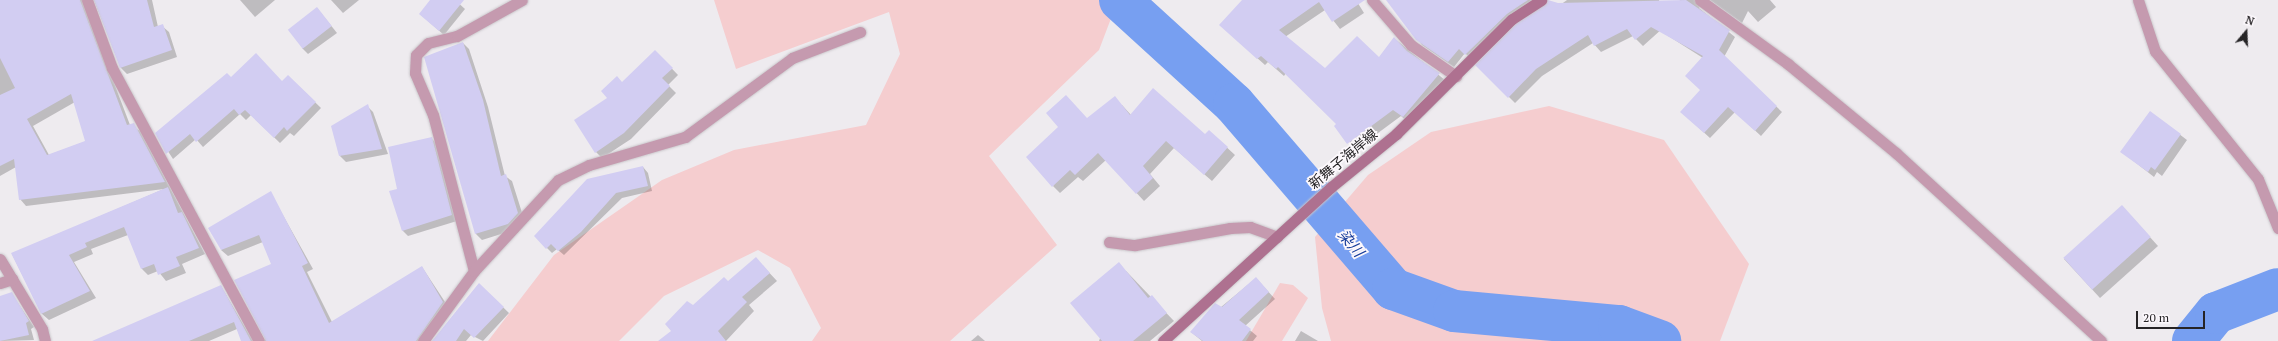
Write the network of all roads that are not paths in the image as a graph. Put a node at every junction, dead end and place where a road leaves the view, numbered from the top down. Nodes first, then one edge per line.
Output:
1 (87, 0) edge
2 (522, 0) edge
3 (1372, 0) edge
4 (1542, 0) edge
5 (1700, 0) edge
6 (2138, 0) edge
7 (860, 32) dead end
8 (1456, 76) junction
9 (2277, 224) edge
10 (1277, 237) junction
11 (1109, 242) dead end
12 (0, 260) edge
13 (474, 271) junction
14 (12, 279) junction
15 (0, 283) edge
16 (45, 341) edge
17 (259, 341) edge
18 (423, 341) edge
19 (1163, 341) edge
20 (2101, 341) edge

1 - 17 street
2 - 13 street
3 - 8 street
4 - 8 main road, 新舞子海岸線
5 - 20 street
6 - 9 street
7 - 13 street
8 - 10 main road, 新舞子海岸線
10 - 11 street
10 - 19 main road, 新舞子海岸線
12 - 14 street
13 - 18 street
14 - 15 street
14 - 16 street

